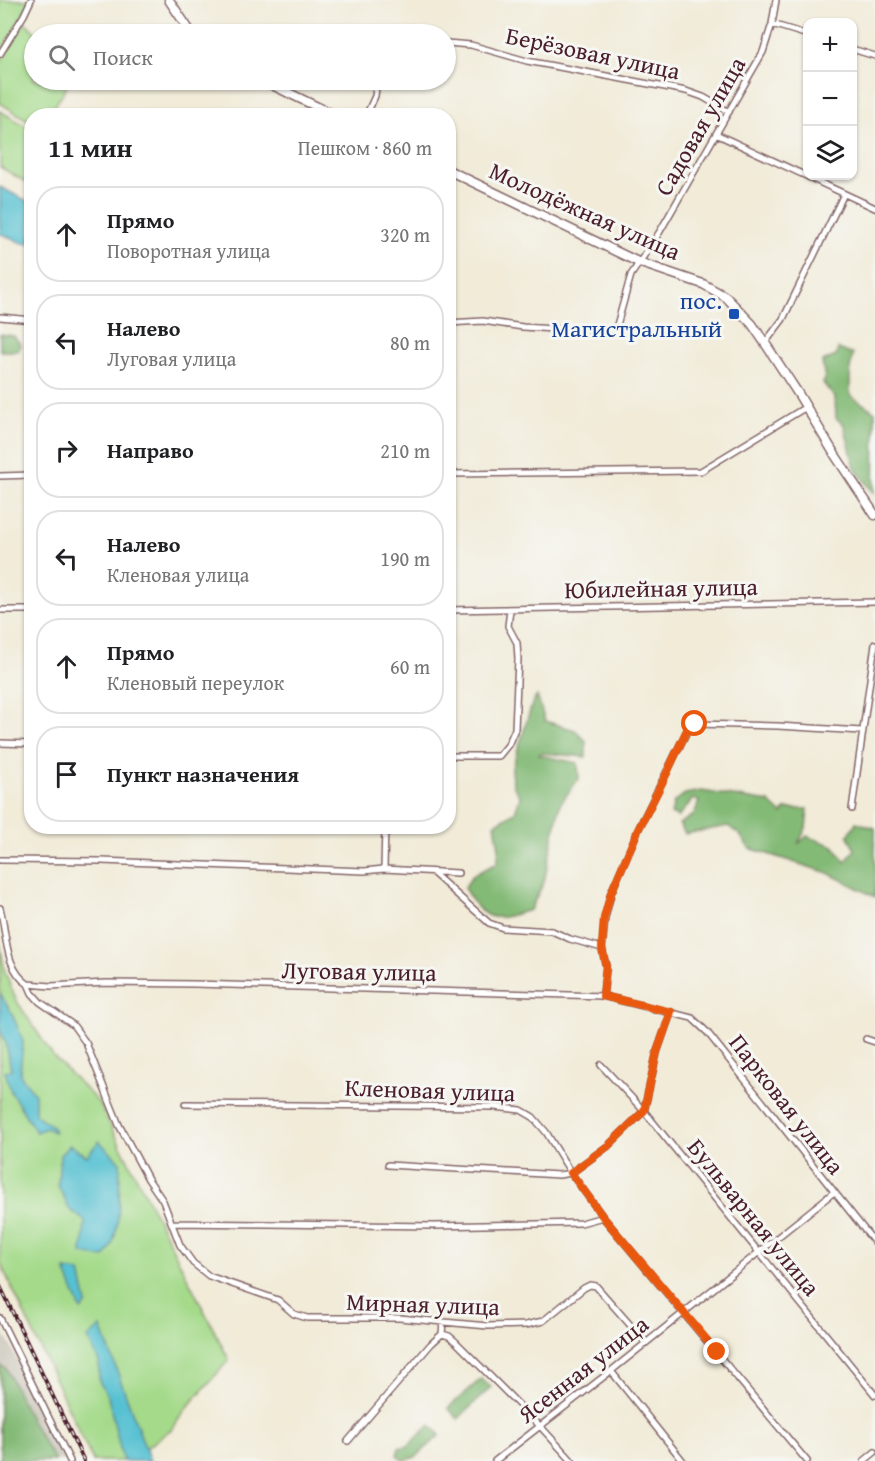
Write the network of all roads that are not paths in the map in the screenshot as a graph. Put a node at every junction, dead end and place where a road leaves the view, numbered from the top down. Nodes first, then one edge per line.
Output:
1 (31, 0) edge
2 (170, 0) edge
3 (776, 0) edge
4 (186, 24) edge
5 (772, 24) junction
6 (803, 34) edge
7 (456, 44) edge
8 (857, 51) edge
9 (0, 54) edge
10 (875, 56) edge
11 (283, 90) edge
12 (376, 90) edge
13 (320, 108) edge
14 (370, 108) edge
15 (729, 112) junction
16 (716, 134) junction
17 (456, 174) edge
18 (844, 194) junction
19 (875, 208) edge
20 (638, 262) junction
21 (0, 316) edge
22 (24, 319) edge
23 (456, 323) edge
24 (765, 343) junction
25 (806, 407) junction
26 (456, 474) edge
27 (24, 475) edge
28 (0, 476) edge
29 (875, 515) edge
30 (875, 602) edge
31 (0, 610) edge
32 (24, 610) edge
33 (456, 610) edge
34 (510, 610) junction
35 (875, 644) edge
36 (862, 732) junction
37 (0, 743) edge
38 (24, 744) edge
39 (456, 756) edge
40 (852, 808) dead end
41 (385, 834) edge
42 (0, 860) edge
43 (384, 869) junction
44 (433, 873) junction
45 (458, 873) dead end
46 (0, 908) edge
47 (602, 948) junction
48 (26, 983) junction
49 (603, 996) junction
50 (671, 1012) junction
51 (692, 1018) joint
52 (866, 1039) dead end
53 (875, 1042) edge
54 (601, 1065) dead end
55 (185, 1104) dead end
56 (644, 1111) junction
57 (388, 1165) dead end
58 (571, 1173) junction
59 (834, 1192) junction
60 (603, 1217) junction
61 (172, 1223) junction
62 (875, 1243) edge
63 (760, 1252) junction
64 (683, 1312) junction
65 (0, 1318) edge
66 (442, 1322) junction
67 (442, 1334) junction
68 (646, 1343) junction
69 (611, 1371) junction
70 (875, 1395) edge
71 (540, 1426) junction
72 (348, 1441) dead end
73 (875, 1452) edge
74 (70, 1461) edge
75 (495, 1461) edge
76 (572, 1461) edge
77 (683, 1461) edge
78 (807, 1461) edge
79 (864, 1461) edge

1 - 9 street
2 - 4 street
3 - 5 street, Садовая улица
5 - 6 street
5 - 15 street, Садовая улица
7 - 15 street, Берёзовая улица
8 - 10 street
11 - 13 street
12 - 14 street
15 - 16 street, Садовая улица
16 - 18 street
16 - 20 street, Садовая улица
17 - 20 street, Молодёжная улица
18 - 19 street
18 - 24 street
20 - 23 street, Садовая улица
20 - 24 street, Молодёжная улица
21 - 22 street
24 - 25 street, Молодёжная улица
25 - 26 street
25 - 29 street, Молодёжная улица
27 - 28 street
30 - 34 street, Юбилейная улица
31 - 32 street
33 - 34 street, Юбилейная улица
34 - 39 street
35 - 36 street
36 - 40 street
36 - 47 street
37 - 38 street
41 - 43 street
42 - 43 street
43 - 44 street
44 - 45 street
44 - 47 street
46 - 48 street
47 - 49 street
48 - 49 street, Луговая улица
48 - 61 street
49 - 50 street, Луговая улица
50 - 51 street, Луговая улица
50 - 56 street
51 - 59 street, Парковая улица
52 - 53 street
54 - 56 street, Бульварная улица
55 - 58 street, Кленовая улица
56 - 58 street
56 - 63 street, Бульварная улица
57 - 58 street
58 - 60 street, Кленовая улица
59 - 62 street, Парковая улица
59 - 63 street, Ясенная улица
60 - 61 street
60 - 64 street, Кленовая улица
61 - 66 street, Мирная улица
63 - 64 street, Ясенная улица
63 - 70 street, Бульварная улица
64 - 68 street, Ясенная улица
64 - 78 street, Кленовая улица
65 - 74 street
66 - 67 street
66 - 68 street, Мирная улица
67 - 71 street
67 - 72 street
68 - 69 street, Ясенная улица
69 - 71 street, Ясенная улица
69 - 77 street
71 - 75 street, Ясенная улица
71 - 76 street
73 - 79 street

